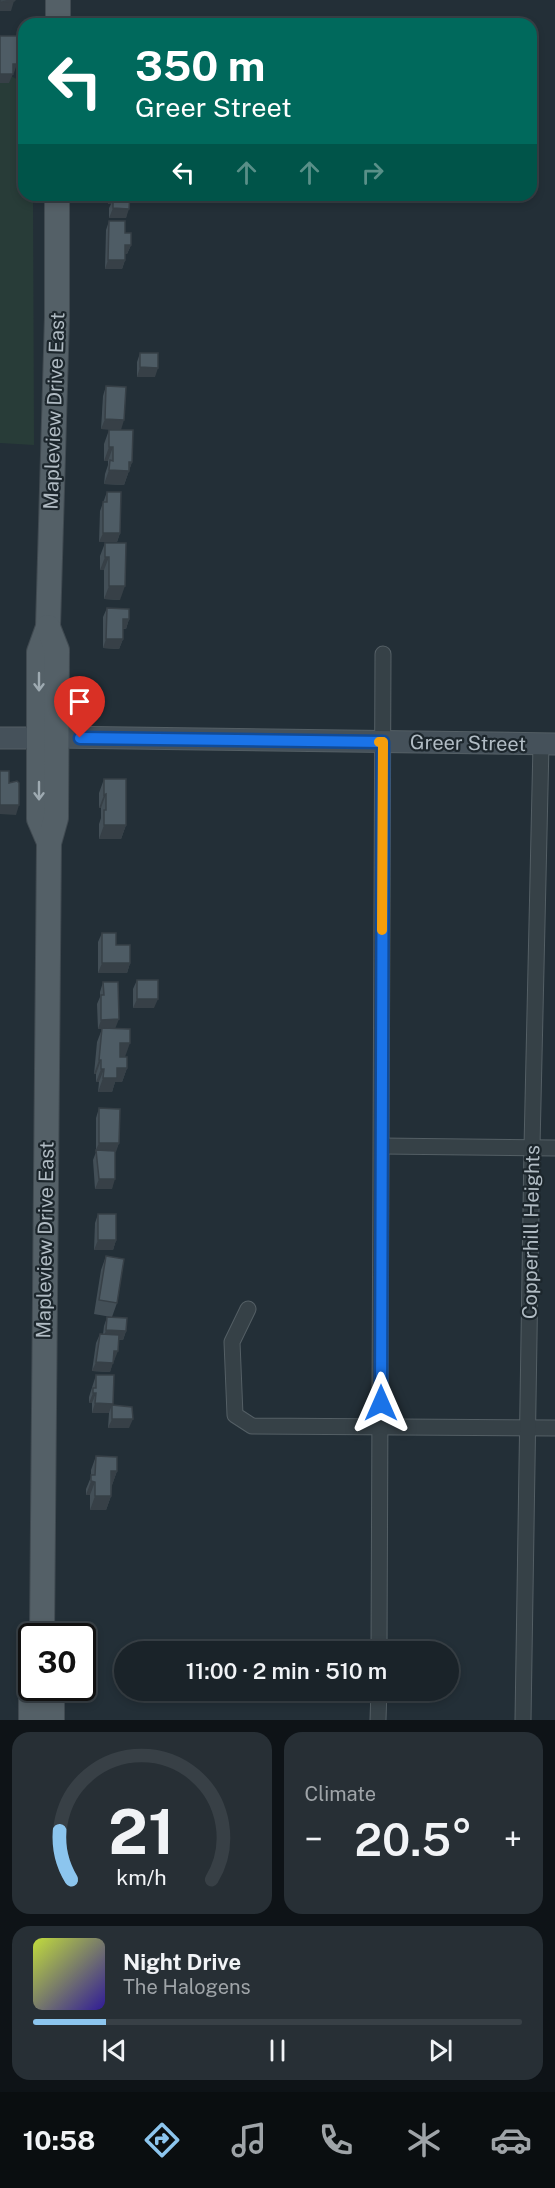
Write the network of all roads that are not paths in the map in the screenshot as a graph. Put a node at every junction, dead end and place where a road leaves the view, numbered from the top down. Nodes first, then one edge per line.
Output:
1 (58, 0) edge
2 (58, 18) edge
3 (57, 201) edge
4 (383, 654) dead end
5 (0, 738) edge
6 (47, 738) junction
7 (383, 742) junction
8 (548, 744) edge
9 (382, 1146) junction
10 (532, 1147) junction
11 (555, 1148) edge
12 (248, 1309) dead end
13 (381, 1426) junction
14 (527, 1428) junction
15 (555, 1428) edge
16 (42, 1623) edge
17 (379, 1641) edge
18 (31, 1701) edge
19 (52, 1701) edge
20 (379, 1701) edge
21 (31, 1720) edge
22 (52, 1720) edge
23 (378, 1720) edge
24 (523, 1720) edge

1 - 2 main road
3 - 6 main road, Mapleview Drive East
4 - 7 street
5 - 6 street, Greer Street
6 - 7 street, Greer Street
6 - 16 main road, Mapleview Drive East
7 - 8 street, Greer Street
7 - 9 street
8 - 10 street, Copperhill Heights
9 - 10 street
9 - 13 street
10 - 11 street
10 - 14 street, Copperhill Heights
12 - 13 street
13 - 14 street
13 - 17 street
14 - 15 street
14 - 24 street, Copperhill Heights
18 - 21 main road
19 - 22 main road
20 - 23 street

